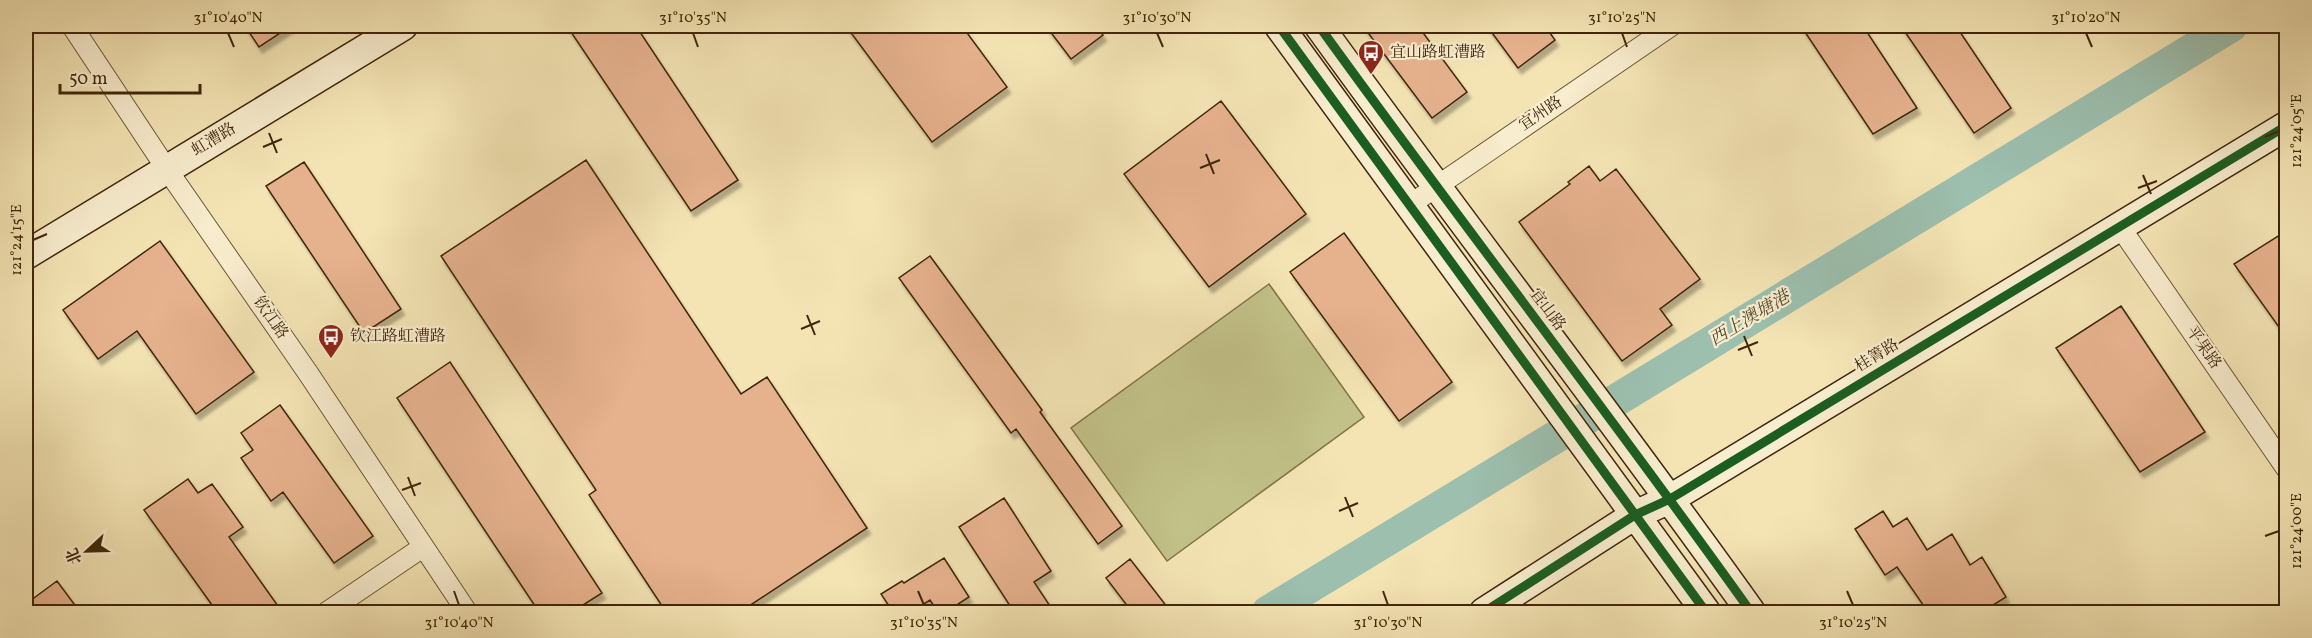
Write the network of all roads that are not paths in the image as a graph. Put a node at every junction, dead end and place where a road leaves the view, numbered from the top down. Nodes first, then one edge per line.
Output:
1 (72, 26) edge
2 (403, 26) edge
3 (1279, 26) edge
4 (1319, 26) edge
5 (1671, 26) edge
6 (2286, 126) edge
7 (166, 168) junction
8 (1435, 186) junction
9 (1411, 204) junction
10 (2120, 227) junction
11 (26, 255) edge
12 (2286, 468) edge
13 (1670, 499) junction
14 (1635, 515) junction
15 (423, 547) junction
16 (327, 612) edge
17 (466, 612) edge
18 (1484, 612) edge
19 (1706, 612) edge
20 (1751, 612) edge

1 - 7 street, 钦江路
2 - 7 main road, 虹漕路
3 - 9 main road
4 - 8 main road, 宜山路
5 - 8 street, 宜州路
6 - 10 main road, 桂箐路
7 - 11 main road, 虹漕路
7 - 15 street, 钦江路
8 - 9 street, 宜州路
8 - 13 main road, 宜山路
9 - 14 main road
10 - 12 street, 平果路
10 - 13 main road, 桂箐路
13 - 14 main road, 桂箐路
13 - 20 main road, 宜山路
14 - 18 main road, 桂箐路
14 - 19 main road
15 - 16 street
15 - 17 street, 钦江路

